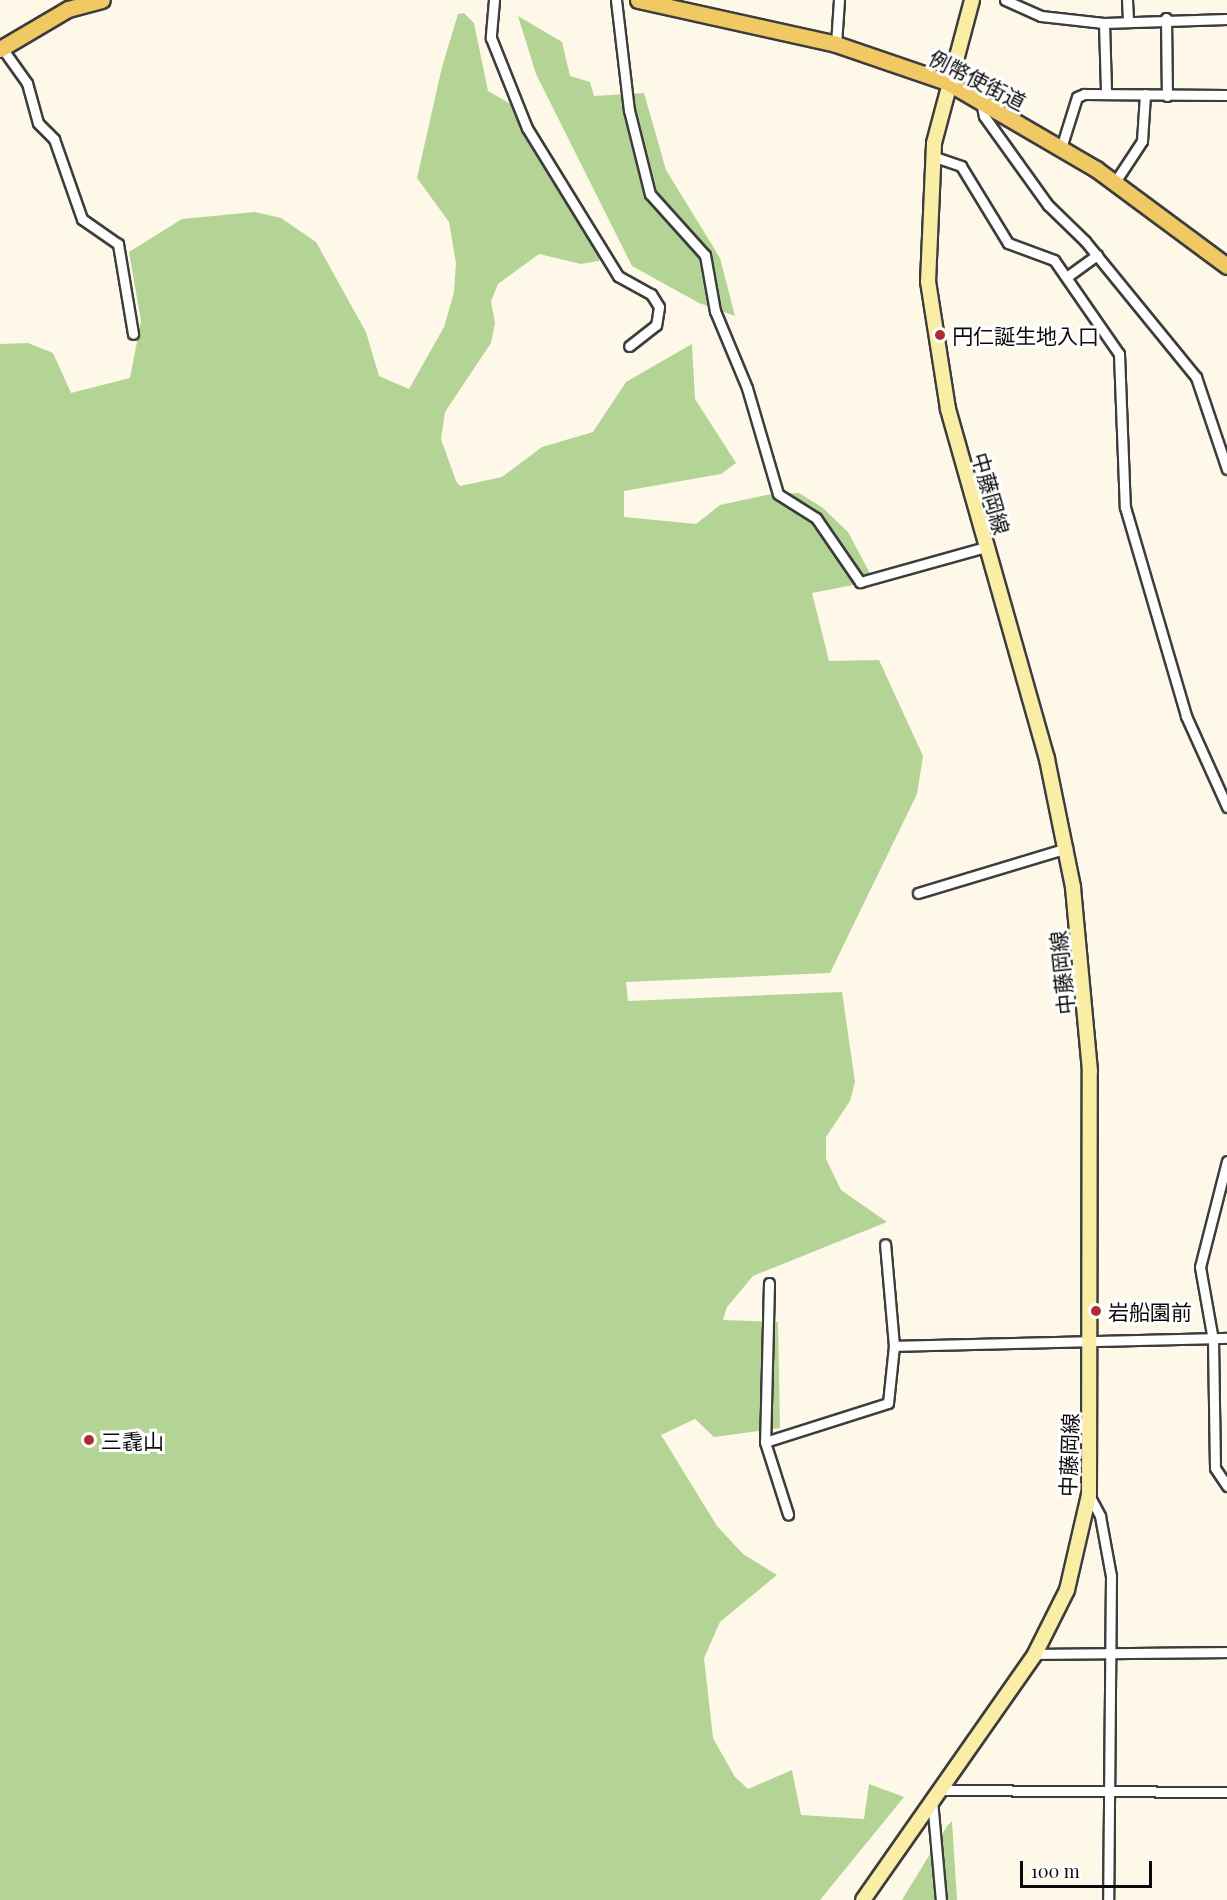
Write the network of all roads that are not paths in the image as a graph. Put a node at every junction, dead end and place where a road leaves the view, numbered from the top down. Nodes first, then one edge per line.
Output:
1 (102, 0) edge
2 (494, 0) edge
3 (616, 0) edge
4 (638, 0) edge
5 (839, 0) edge
6 (972, 0) edge
7 (1005, 0) edge
8 (1127, 0) edge
9 (1166, 18) junction
10 (1227, 20) edge
11 (1128, 21) junction
12 (1104, 23) junction
13 (836, 44) junction
14 (1, 49) edge
15 (947, 82) junction
16 (1106, 90) junction
17 (1145, 94) junction
18 (1227, 95) edge
19 (1167, 96) junction
20 (981, 102) junction
21 (1061, 148) junction
22 (932, 156) junction
23 (1115, 182) junction
24 (1097, 255) junction
25 (1227, 266) edge
26 (1068, 276) junction
27 (133, 334) dead end
28 (629, 346) dead end
29 (1227, 469) edge
30 (985, 547) junction
31 (1227, 807) edge
32 (1067, 848) junction
33 (918, 893) dead end
34 (1227, 1161) edge
35 (885, 1244) dead end
36 (769, 1283) dead end
37 (1227, 1338) edge
38 (1213, 1340) junction
39 (1091, 1344) junction
40 (894, 1346) junction
41 (765, 1442) junction
42 (1227, 1486) edge
43 (1089, 1495) junction
44 (788, 1514) dead end
45 (1227, 1652) edge
46 (1111, 1653) junction
47 (1035, 1654) junction
48 (1108, 1791) junction
49 (1227, 1792) edge
50 (935, 1795) junction
51 (863, 1900) edge
52 (941, 1900) edge
53 (1108, 1900) edge

1 - 14 main road
2 - 28 street
3 - 30 street
4 - 13 main road, 例幣使街道
5 - 13 street
6 - 15 main road, 中藤岡線
7 - 12 street
8 - 11 street
9 - 10 street
9 - 11 street
9 - 19 street
11 - 12 street
12 - 16 street
13 - 15 main road, 例幣使街道
14 - 27 street
15 - 20 main road, 例幣使街道
15 - 22 main road, 中藤岡線
16 - 17 street
16 - 21 street
17 - 19 street
17 - 23 street
18 - 19 street
20 - 21 main road, 例幣使街道
20 - 24 street
21 - 23 main road, 例幣使街道
22 - 26 street
22 - 30 main road, 中藤岡線
23 - 25 main road, 例幣使街道
24 - 26 street
24 - 29 street
26 - 31 street
30 - 32 main road, 中藤岡線
32 - 33 street
32 - 39 main road, 中藤岡線
34 - 38 street
35 - 40 street
36 - 41 street
37 - 38 street
38 - 39 street
38 - 42 street
39 - 40 street
39 - 43 main road, 中藤岡線
40 - 41 street
41 - 44 street
43 - 46 street
43 - 47 main road, 中藤岡線
45 - 46 street
46 - 47 street
46 - 48 street
47 - 50 main road, 中藤岡線
48 - 49 street
48 - 50 street
48 - 53 street
50 - 51 main road, 中藤岡線
50 - 52 street

